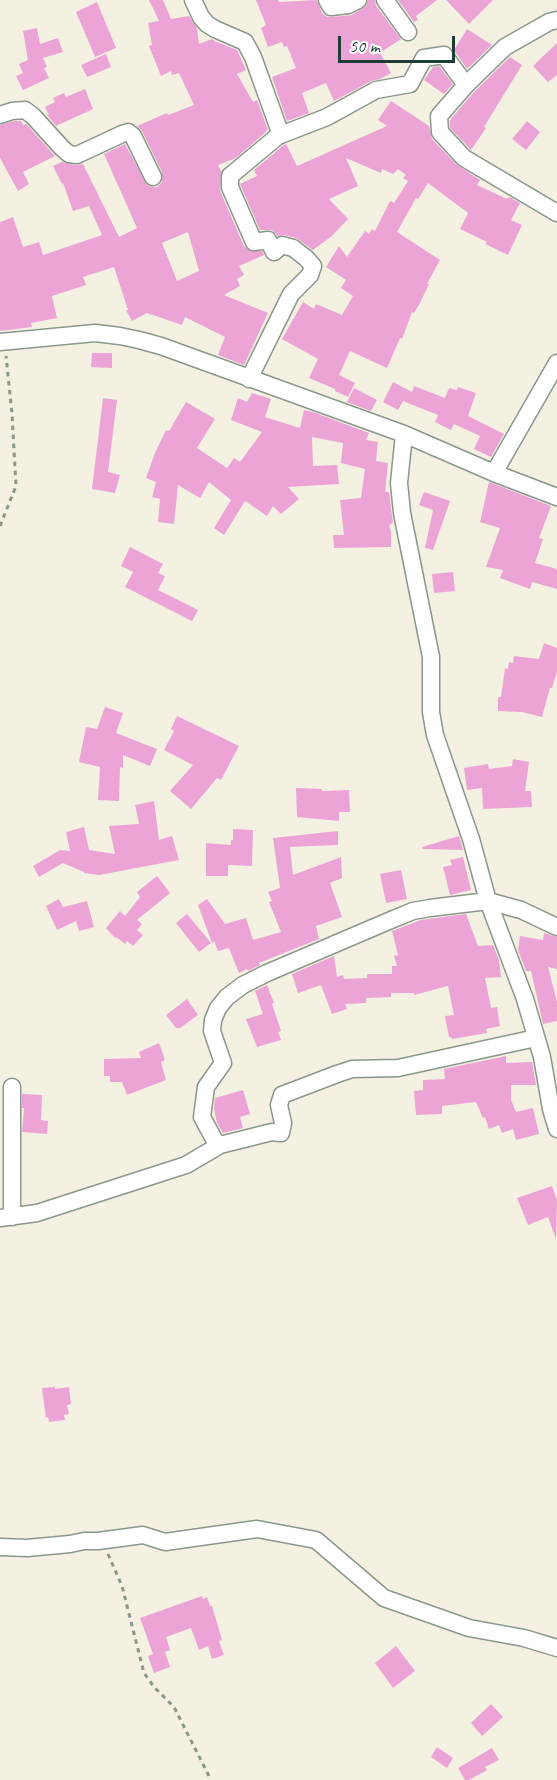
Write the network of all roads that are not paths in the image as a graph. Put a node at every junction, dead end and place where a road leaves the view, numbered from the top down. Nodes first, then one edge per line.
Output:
1 (193, 0) edge
2 (327, 0) edge
3 (358, 0) edge
4 (386, 0) edge
5 (557, 20) edge
6 (408, 32) dead end
7 (466, 85) junction
8 (0, 115) edge
9 (281, 135) junction
10 (153, 177) dead end
11 (557, 213) edge
12 (2, 342) edge
13 (557, 363) edge
14 (249, 379) junction
15 (404, 434) junction
16 (494, 473) junction
17 (557, 497) edge
18 (488, 901) junction
19 (557, 927) edge
20 (536, 1038) junction
21 (12, 1087) dead end
22 (557, 1129) edge
23 (220, 1145) junction
24 (6, 1218) edge
25 (0, 1547) edge
26 (557, 1648) edge

1 - 9 street
2 - 3 street
4 - 6 street
5 - 7 street
7 - 9 street
7 - 11 street
8 - 10 street
9 - 14 street
12 - 14 street
13 - 16 street
14 - 15 street
15 - 16 street
15 - 18 street
16 - 17 street
18 - 19 street
18 - 20 street
18 - 23 street
20 - 22 street
20 - 23 street
21 - 24 street
23 - 24 street
25 - 26 street

